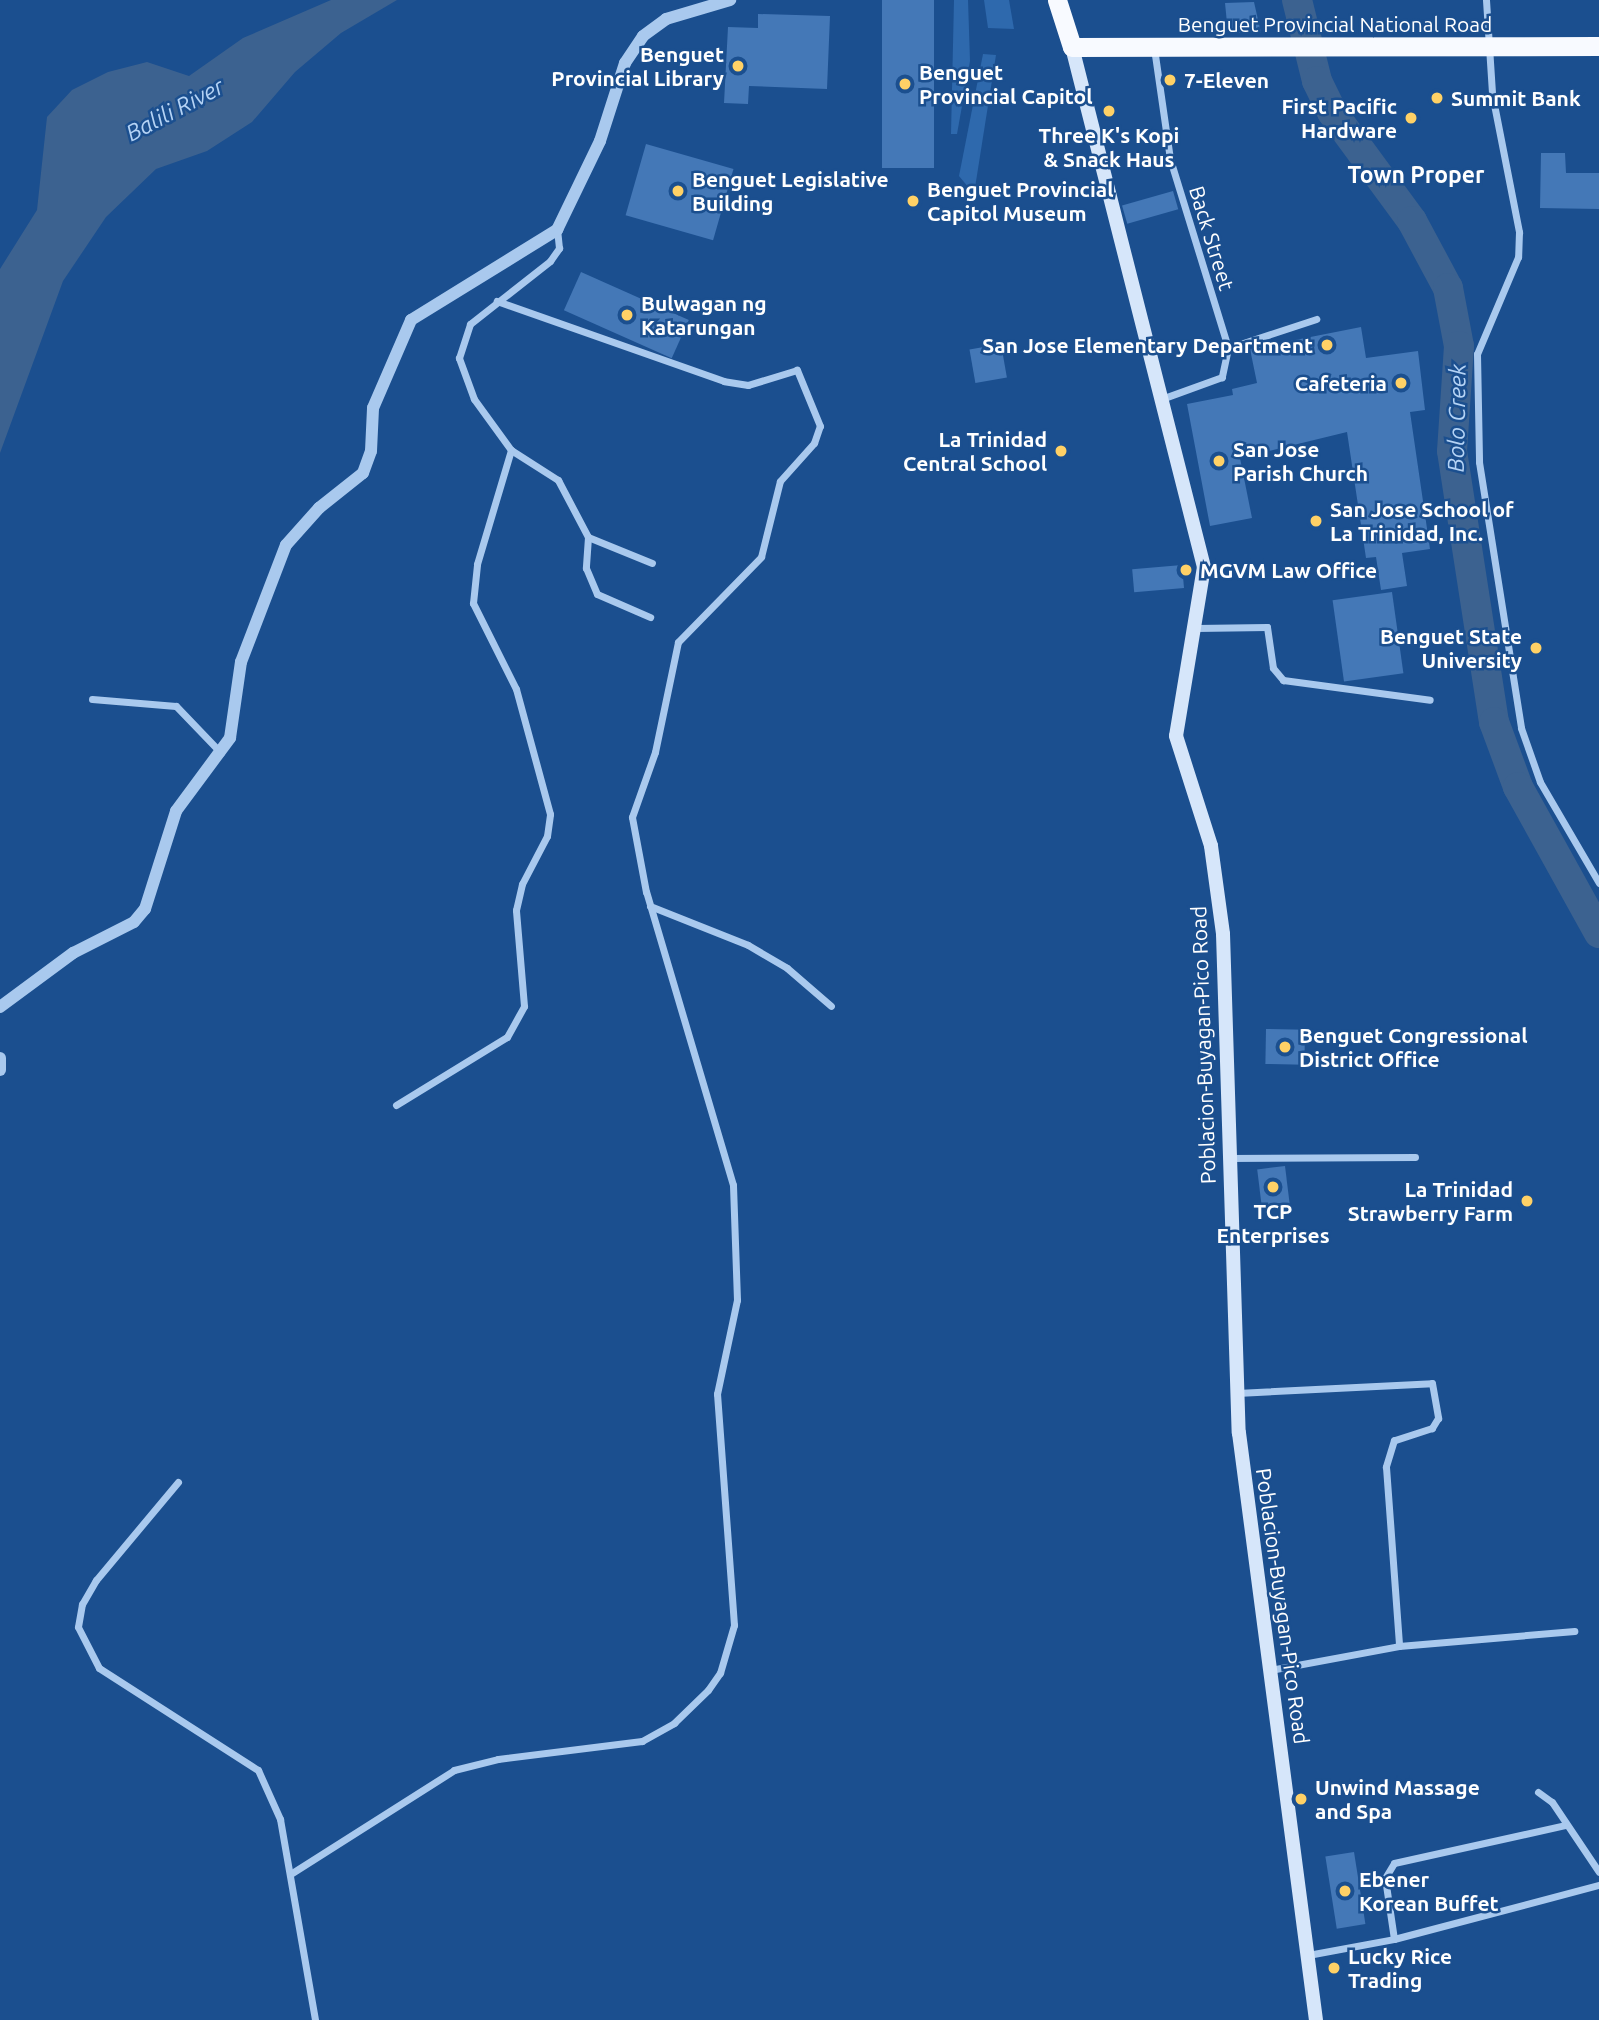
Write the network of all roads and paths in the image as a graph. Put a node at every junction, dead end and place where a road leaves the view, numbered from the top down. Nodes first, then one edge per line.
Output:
1 (730, 0) edge
2 (1056, 0) edge
3 (1486, 0) edge
4 (1599, 46) edge
5 (1072, 47) junction
6 (1154, 47) junction
7 (1487, 47) junction
8 (557, 230) junction
9 (497, 301) junction
10 (1315, 319) dead end
11 (1228, 348) junction
12 (1164, 398) junction
13 (511, 450) junction
14 (588, 537) junction
15 (652, 563) dead end
16 (650, 617) dead end
17 (1196, 628) junction
18 (92, 699) dead end
19 (1430, 700) dead end
20 (221, 754) junction
21 (1599, 883) edge
22 (650, 906) junction
23 (831, 1006) dead end
24 (0, 1007) edge
25 (0, 1058) edge
26 (0, 1070) edge
27 (396, 1105) dead end
28 (1415, 1157) dead end
29 (1227, 1158) junction
30 (1237, 1393) junction
31 (178, 1482) dead end
32 (1574, 1630) dead end
33 (1399, 1646) junction
34 (1270, 1670) junction
35 (1538, 1792) dead end
36 (1566, 1825) junction
37 (1599, 1872) edge
38 (292, 1873) junction
39 (1599, 1885) edge
40 (1394, 1939) junction
41 (1307, 1955) junction
42 (315, 2020) edge
43 (1316, 2020) edge

1 - 8 street
2 - 5 highway
3 - 7 street
4 - 7 highway, Benguet Provincial National Road
5 - 6 highway, Benguet Provincial National Road
5 - 12 main road, Poblacion-Buyagan-Pico Road
6 - 7 highway, Benguet Provincial National Road
6 - 11 street, Back Street
7 - 21 street
8 - 9 street
8 - 20 street
9 - 13 street
9 - 22 street
10 - 11 street
11 - 12 street
12 - 17 main road, Poblacion-Buyagan-Pico Road
13 - 14 street
13 - 27 street
14 - 15 street
14 - 16 street
17 - 19 street
17 - 29 main road, Poblacion-Buyagan-Pico Road
18 - 20 street
20 - 24 street
22 - 23 street
22 - 38 street
25 - 26 street
28 - 29 street
29 - 30 main road, Poblacion-Buyagan-Pico Road
30 - 33 street
30 - 34 main road, Poblacion-Buyagan-Pico Road
31 - 38 street
32 - 33 street
33 - 34 street
34 - 41 main road, Poblacion-Buyagan-Pico Road
35 - 36 street
36 - 37 street
36 - 40 street
38 - 42 street
39 - 40 street
40 - 41 street
41 - 43 main road, Poblacion-Buyagan-Pico Road

